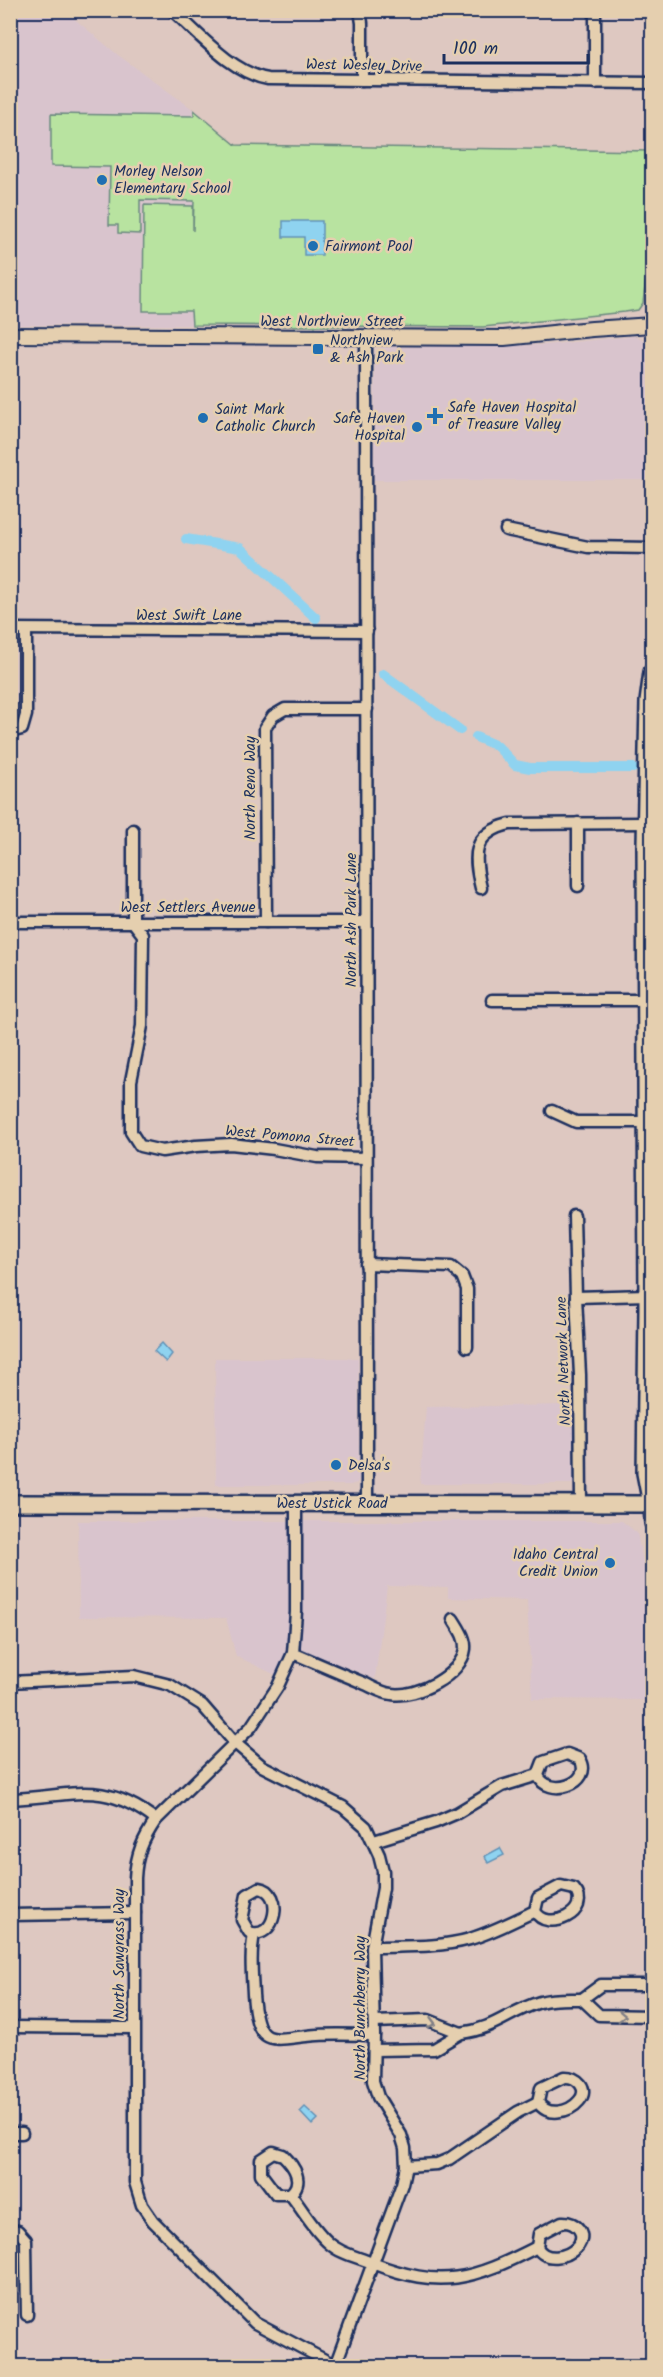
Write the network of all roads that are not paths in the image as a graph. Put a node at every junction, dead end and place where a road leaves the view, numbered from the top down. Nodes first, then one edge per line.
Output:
1 (172, 10) edge
2 (360, 10) edge
3 (595, 10) edge
4 (362, 80) junction
5 (595, 83) junction
6 (652, 83) edge
7 (652, 325) edge
8 (10, 335) edge
9 (366, 337) junction
10 (507, 530) dead end
11 (652, 548) edge
12 (10, 629) edge
13 (26, 630) junction
14 (367, 632) junction
15 (652, 672) edge
16 (650, 703) edge
17 (367, 709) junction
18 (10, 732) edge
19 (649, 803) edge
20 (578, 823) junction
21 (646, 823) junction
22 (133, 830) dead end
23 (578, 886) dead end
24 (481, 888) dead end
25 (10, 922) edge
26 (133, 922) junction
27 (266, 922) junction
28 (365, 922) junction
29 (492, 1000) dead end
30 (645, 1000) junction
31 (552, 1111) dead end
32 (646, 1122) junction
33 (366, 1158) junction
34 (574, 1216) dead end
35 (366, 1264) junction
36 (647, 1295) junction
37 (576, 1297) junction
38 (467, 1347) dead end
39 (10, 1503) edge
40 (296, 1503) junction
41 (367, 1503) junction
42 (581, 1504) junction
43 (652, 1504) edge
44 (652, 1523) edge
45 (453, 1619) dead end
46 (293, 1653) junction
47 (10, 1682) edge
48 (235, 1743) junction
49 (538, 1775) dead end
50 (10, 1799) edge
51 (156, 1820) junction
52 (374, 1840) junction
53 (535, 1911) dead end
54 (135, 1913) junction
55 (10, 1915) edge
56 (254, 1934) dead end
57 (372, 1947) junction
58 (652, 1985) edge
59 (582, 1999) junction
60 (652, 2016) edge
61 (374, 2022) junction
62 (10, 2027) edge
63 (134, 2028) junction
64 (461, 2033) junction
65 (375, 2035) junction
66 (374, 2050) junction
67 (538, 2102) dead end
68 (10, 2133) edge
69 (22, 2133) dead end
70 (406, 2166) junction
71 (291, 2194) dead end
72 (10, 2230) edge
73 (537, 2247) dead end
74 (374, 2263) junction
75 (27, 2315) dead end
76 (336, 2366) edge
77 (563, 2367) edge
78 (569, 2367) edge

1 - 4 street, West Wesley Drive
2 - 4 street
3 - 5 street
4 - 5 street, West Wesley Drive
5 - 6 street, West Wesley Drive
7 - 9 street, West Northview Street
8 - 9 street, West Northview Street
9 - 14 street, North Ash Park Lane
10 - 11 street
12 - 13 street, West Swift Lane
13 - 14 street, West Swift Lane
13 - 18 street
14 - 17 street, North Ash Park Lane
15 - 16 main road
16 - 19 main road
17 - 27 street, North Reno Way
17 - 28 street, North Ash Park Lane
19 - 21 main road
20 - 21 street
20 - 23 street
20 - 24 street
21 - 30 main road
22 - 26 street
25 - 26 street, West Settlers Avenue
26 - 27 street, West Settlers Avenue
26 - 33 street, West Pomona Street
27 - 28 street, West Settlers Avenue
28 - 33 street, North Ash Park Lane
29 - 30 street
30 - 32 main road
31 - 32 street
32 - 36 main road
33 - 35 street, North Ash Park Lane
34 - 37 street, North Network Lane
35 - 38 street
35 - 41 street, North Ash Park Lane
36 - 37 street
36 - 43 main road
37 - 42 street, North Network Lane
39 - 40 main road, West Ustick Road
40 - 41 main road, West Ustick Road
40 - 46 street, North Sawgrass Way
41 - 42 main road, West Ustick Road
42 - 43 main road, West Ustick Road
43 - 44 street
45 - 46 street
46 - 48 street, North Sawgrass Way
47 - 48 street, North Bunchberry Way
48 - 51 street, North Sawgrass Way
48 - 52 street, North Bunchberry Way
49 - 52 street
50 - 51 street
51 - 54 street, North Sawgrass Way
52 - 57 street, North Bunchberry Way
53 - 57 street
54 - 55 street
54 - 63 street, North Sawgrass Way
56 - 65 street
57 - 61 street, North Bunchberry Way
58 - 59 street
59 -> 60 street
59 - 64 street
61 -> 64 street
61 - 65 street, North Bunchberry Way
62 - 63 street
63 - 76 street, North Sawgrass Way
64 - 66 street
65 - 66 street, North Bunchberry Way
66 - 70 street, North Bunchberry Way
67 - 70 street
68 - 69 street
70 - 74 street, North Bunchberry Way
71 - 74 street
72 - 75 street
73 - 74 street
74 - 76 street, North Bunchberry Way
77 - 78 street

